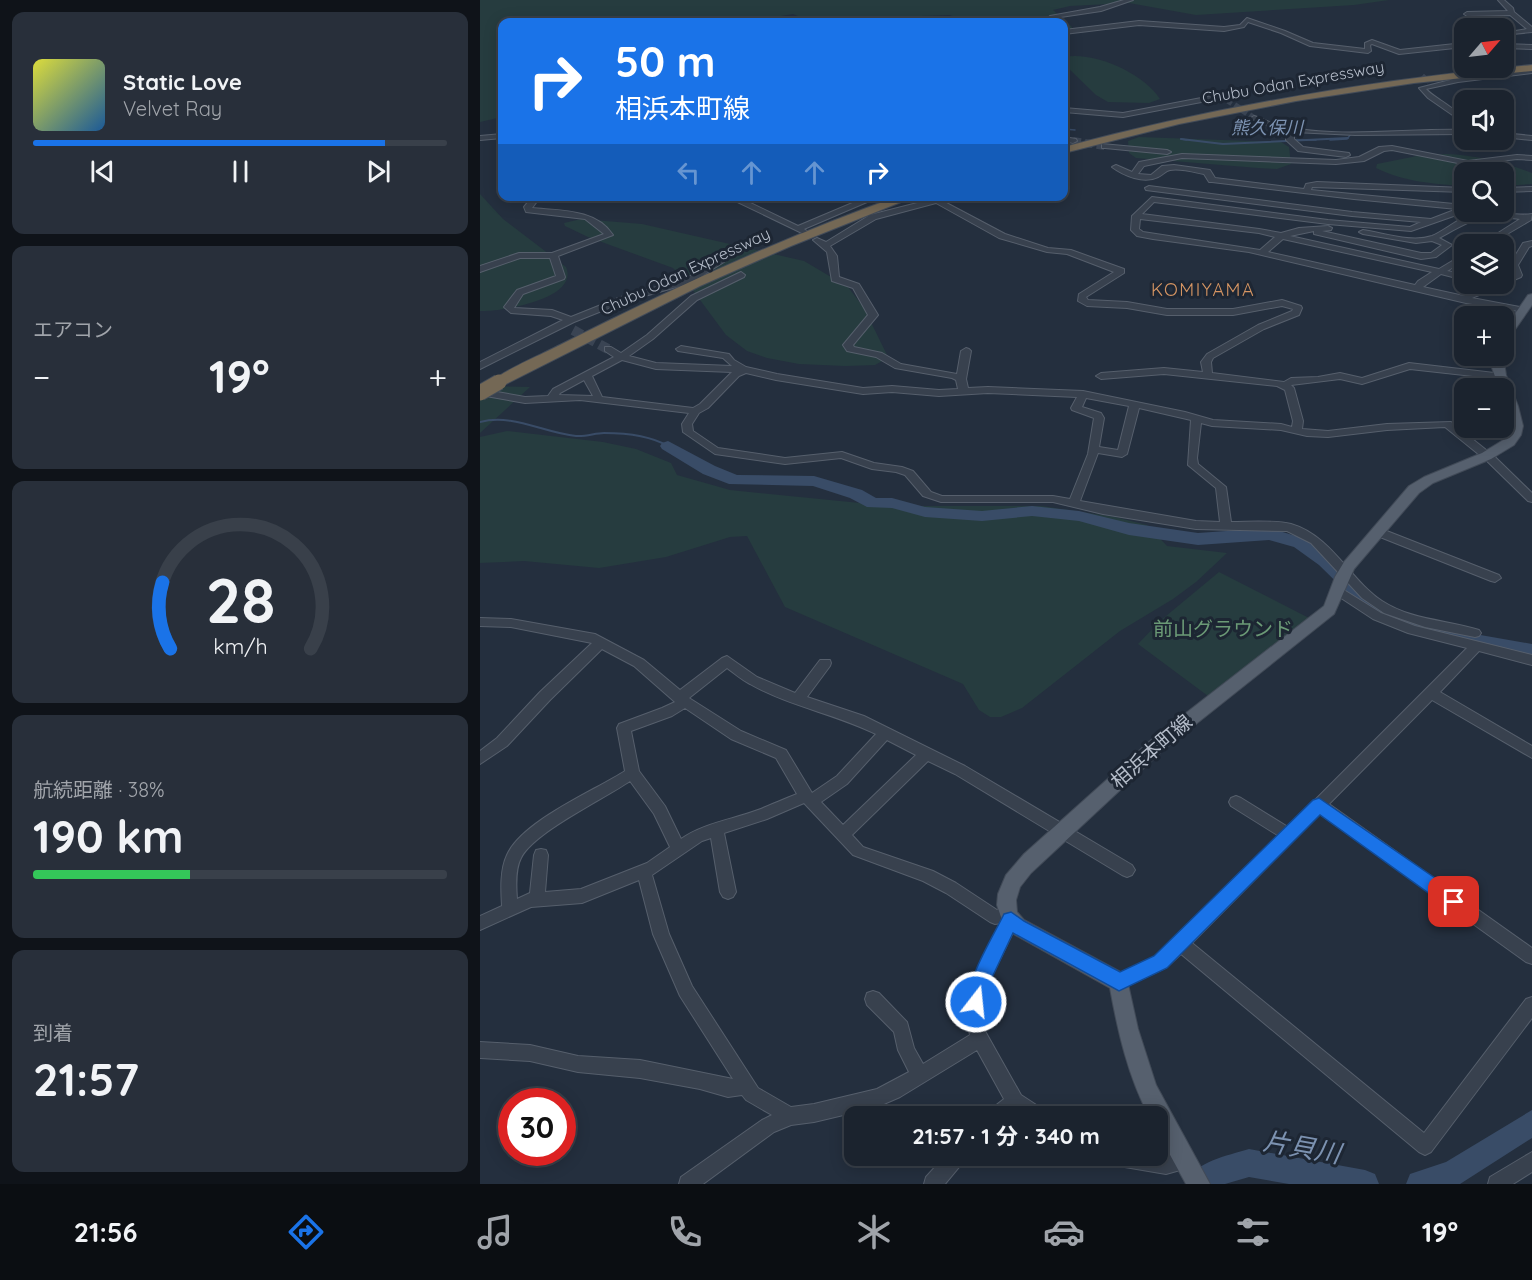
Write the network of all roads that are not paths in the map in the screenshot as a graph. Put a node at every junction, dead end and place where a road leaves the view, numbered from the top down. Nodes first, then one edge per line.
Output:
1 (1130, 0) edge
2 (1501, 0) edge
3 (1511, 13) junction
4 (1467, 14) dead end
5 (1532, 17) edge
6 (1051, 18) edge
7 (1517, 18) junction
8 (1532, 30) edge
9 (1068, 32) edge
10 (1514, 33) edge
11 (1454, 46) edge
12 (1514, 46) edge
13 (1532, 47) edge
14 (1532, 70) edge
15 (1227, 100) tunnel mouth
16 (1068, 110) edge
17 (1454, 114) edge
18 (1254, 118) tunnel mouth
19 (1290, 129) junction
20 (1454, 131) edge
21 (498, 136) edge
22 (1514, 136) edge
23 (480, 138) edge
24 (1532, 138) edge
25 (1068, 140) edge
26 (1073, 141) tunnel mouth
27 (480, 145) edge
28 (498, 145) edge
29 (1105, 146) tunnel mouth
30 (1068, 149) edge
31 (1198, 156) junction
32 (1364, 158) junction
33 (1532, 158) edge
34 (1116, 167) dead end
35 (1131, 174) junction
36 (1149, 184) junction
37 (1247, 184) junction
38 (1401, 187) junction
39 (1532, 189) edge
40 (1454, 190) edge
41 (1307, 191) junction
42 (1514, 191) edge
43 (1517, 191) junction
44 (1514, 193) edge
45 (1354, 197) junction
46 (1152, 199) junction
47 (1243, 200) junction
48 (533, 201) edge
49 (737, 201) edge
50 (866, 201) edge
51 (898, 201) edge
52 (933, 201) edge
53 (939, 201) edge
54 (1404, 202) junction
55 (1454, 207) edge
56 (1239, 210) junction
57 (1454, 212) edge
58 (1353, 214) junction
59 (1136, 216) junction
60 (1530, 217) edge
61 (1434, 221) junction
62 (1234, 228) junction
63 (1310, 229) junction
64 (1502, 234) edge
65 (1281, 236) junction
66 (1433, 238) junction
67 (1532, 243) edge
68 (1262, 253) junction
69 (553, 255) junction
70 (1369, 256) junction
71 (723, 260) dead end
72 (1454, 264) edge
73 (1514, 265) joint
74 (480, 269) edge
75 (1441, 272) junction
76 (1359, 273) junction
77 (741, 275) dead end
78 (1454, 275) edge
79 (1514, 277) edge
80 (1418, 288) junction
81 (1473, 294) edge
82 (1532, 297) edge
83 (1466, 300) junction
84 (1522, 310) junction
85 (1514, 322) edge
86 (569, 325) junction
87 (608, 349) tunnel mouth
88 (681, 349) dead end
89 (966, 351) dead end
90 (621, 357) junction
91 (480, 366) edge
92 (1498, 366) edge
93 (744, 370) junction
94 (1208, 375) junction
95 (586, 376) junction
96 (1101, 376) dead end
97 (1500, 376) junction
98 (961, 379) junction
99 (1285, 385) junction
100 (963, 390) junction
101 (480, 392) edge
102 (1083, 394) junction
103 (552, 398) junction
104 (596, 398) junction
105 (1134, 406) junction
106 (695, 411) junction
107 (1196, 419) junction
108 (1298, 430) junction
109 (1093, 450) junction
110 (1486, 455) junction
111 (1532, 499) edge
112 (1074, 502) junction
113 (1226, 526) junction
114 (1378, 532) junction
115 (1495, 578) dead end
116 (1342, 580) junction
117 (480, 622) edge
118 (1475, 633) dead end
119 (600, 643) junction
120 (1475, 648) junction
121 (1532, 660) edge
122 (825, 663) dead end
123 (1430, 692) junction
124 (799, 697) junction
125 (682, 700) junction
126 (885, 733) junction
127 (1532, 753) edge
128 (925, 755) junction
129 (480, 758) edge
130 (632, 773) junction
131 (808, 799) junction
132 (1236, 802) dead end
133 (1319, 805) junction
134 (716, 828) junction
135 (1062, 831) junction
136 (1289, 835) junction
137 (842, 837) junction
138 (678, 849) junction
139 (541, 855) dead end
140 (1127, 870) dead end
141 (644, 872) junction
142 (728, 892) dead end
143 (537, 899) junction
144 (510, 910) junction
145 (1009, 917) junction
146 (480, 923) edge
147 (1181, 944) junction
148 (1532, 957) edge
149 (1119, 982) junction
150 (873, 999) dead end
151 (1532, 1005) edge
152 (979, 1039) junction
153 (480, 1050) edge
154 (920, 1076) junction
155 (744, 1084) junction
156 (1015, 1101) junction
157 (1009, 1106) edge
158 (1023, 1106) edge
159 (790, 1116) junction
160 (1532, 1161) edge
161 (949, 1166) edge
162 (1168, 1166) edge
163 (1192, 1173) edge
164 (688, 1184) edge
165 (933, 1184) edge
166 (1497, 1184) edge

1 - 6 street
2 - 3 street
3 - 4 street
3 - 7 street
5 - 7 street
7 - 8 street
8 - 10 street
9 - 11 street
12 - 13 street
14 - 17 street
14 - 30 highway, Chubu Odan Expressway
15 - 16 street
18 - 19 street
19 - 20 street
19 - 32 street
21 - 23 street
22 - 24 street
25 - 26 street
27 - 28 street
29 - 31 street
31 - 32 street
31 - 35 street
32 - 33 street
34 - 35 street
35 - 36 street
36 - 37 street
36 - 46 street
36 - 47 street
37 - 41 street
37 - 47 street
38 - 40 street
38 - 41 street
38 - 54 street
39 - 43 street
41 - 45 street
42 - 43 street
43 - 44 street
45 - 54 street
45 - 58 street
46 - 56 street
46 - 59 street
47 - 56 street
47 - 58 street
48 - 69 street
49 - 50 street
51 - 101 highway, Chubu Odan Expressway, bridge
52 - 98 street
53 - 94 street
54 - 55 street
56 - 61 street
56 - 62 street
57 - 61 street
58 - 61 street
59 - 62 street
59 - 68 street
60 - 64 street
60 - 66 street
62 - 65 street
63 - 65 street
63 - 66 street
63 - 66 street
65 - 68 street
65 - 70 street
67 - 73 street
68 - 76 street
69 - 74 street
69 - 86 street
70 - 75 street
70 - 76 street
71 - 86 street
72 - 75 street
73 - 79 street
75 - 78 street
75 - 80 street
76 - 80 street
77 - 90 street
80 - 83 street
81 - 83 street
82 - 84 main road
83 - 84 street
84 - 85 main road
86 - 91 street
87 - 90 street
88 - 93 street
89 - 98 street
90 - 93 street
90 - 95 street
92 - 97 main road, 相浜本町線
93 - 100 street
93 - 106 street
94 - 96 street
94 - 99 street
95 - 103 street
95 - 104 street
97 - 99 street
97 - 110 main road, 相浜本町線
98 - 100 street
99 - 108 street
100 - 102 street
101 - 103 street
102 - 105 street
102 - 109 street
103 - 104 street
104 - 106 street
105 - 107 street
105 - 109 street
106 - 112 street
107 - 108 street
107 - 113 street
108 - 110 street
109 - 112 street
110 - 111 street
110 - 114 main road, 相浜本町線
112 - 113 street
113 - 116 street
114 - 115 street
114 - 116 main road, 相浜本町線
116 - 118 street
116 - 120 street
116 - 135 main road, 相浜本町線
117 - 119 street
119 - 125 street
119 - 129 street
120 - 121 street
120 - 123 street
122 - 124 street
123 - 127 street
123 - 133 street
124 - 125 street
124 - 126 street
125 - 130 street
125 - 131 street
126 - 128 street
126 - 131 street
128 - 135 street
128 - 137 street
130 - 138 street
130 - 144 street
131 - 134 street
131 - 137 street
132 - 136 street
133 - 136 street
133 - 148 street
134 - 138 street
134 - 142 street
135 - 140 street
135 - 145 main road, 相浜本町線
136 - 147 street
137 - 145 street
138 - 141 street
139 - 143 street
141 - 143 street
141 - 155 street
143 - 144 street
144 - 146 street
145 - 149 main road
145 - 152 street
147 - 149 street
147 - 151 street
149 - 163 main road
150 - 154 street
152 - 154 street
152 - 156 street
153 - 155 street
154 - 159 street
155 - 159 street
156 - 157 street
156 - 158 street
159 - 164 street
160 - 166 street
161 - 165 street
162 - 163 street

